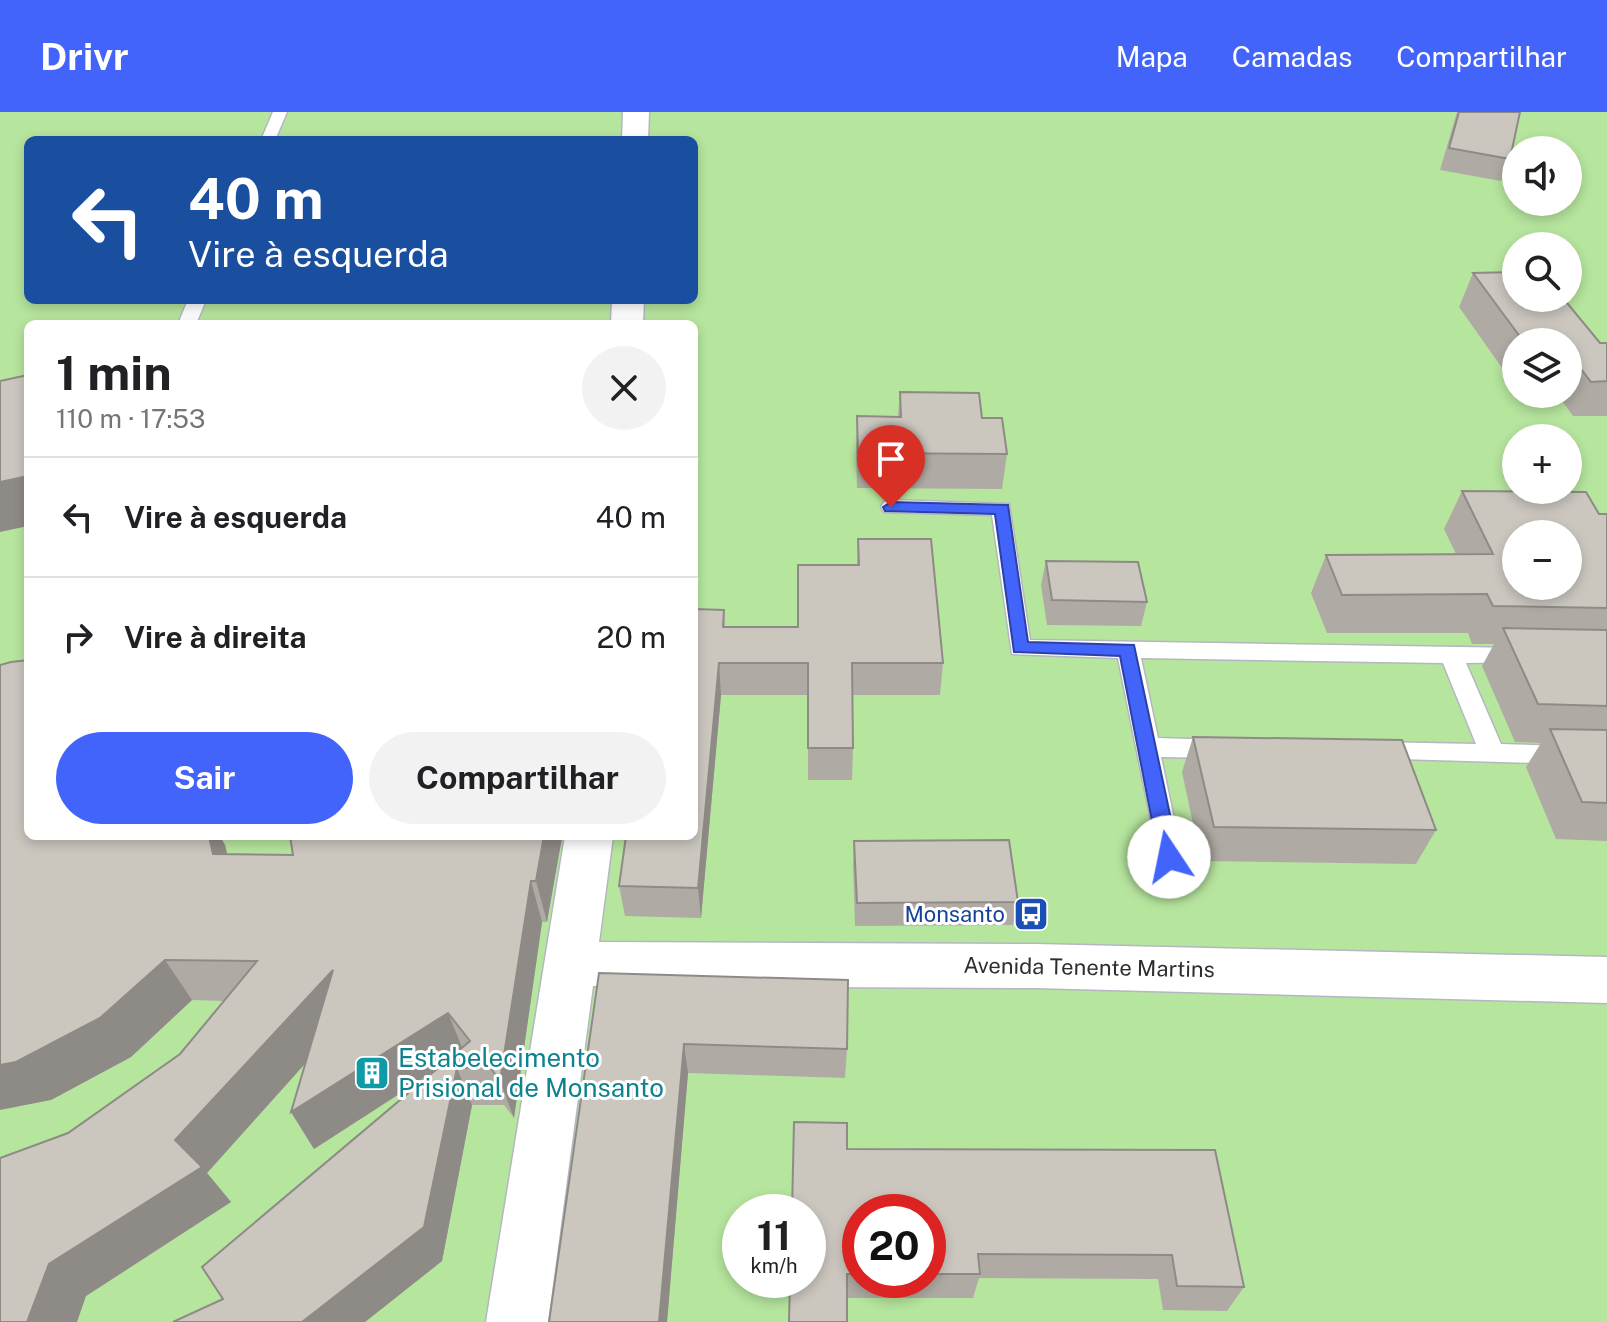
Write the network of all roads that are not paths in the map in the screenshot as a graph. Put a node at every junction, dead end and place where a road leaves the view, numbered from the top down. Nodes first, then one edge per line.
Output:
1 (280, 112) edge
2 (636, 112) edge
3 (270, 136) edge
4 (635, 136) edge
5 (891, 507) dead end
6 (1128, 650) junction
7 (1451, 655) junction
8 (1544, 656) edge
9 (1148, 747) junction
10 (1242, 749) edge
11 (1352, 751) edge
12 (1493, 754) junction
13 (1607, 756) edge
14 (588, 840) edge
15 (1169, 857) dead end
16 (571, 964) junction
17 (1607, 980) edge
18 (517, 1322) edge

1 - 3 lane
2 - 4 street
5 - 6 lane
6 - 7 lane
6 - 9 lane
7 - 8 lane
7 - 12 lane
9 - 10 lane
9 - 15 lane
11 - 12 lane
12 - 13 lane
14 - 16 street
16 - 17 street, Avenida Tenente Martins
16 - 18 street

